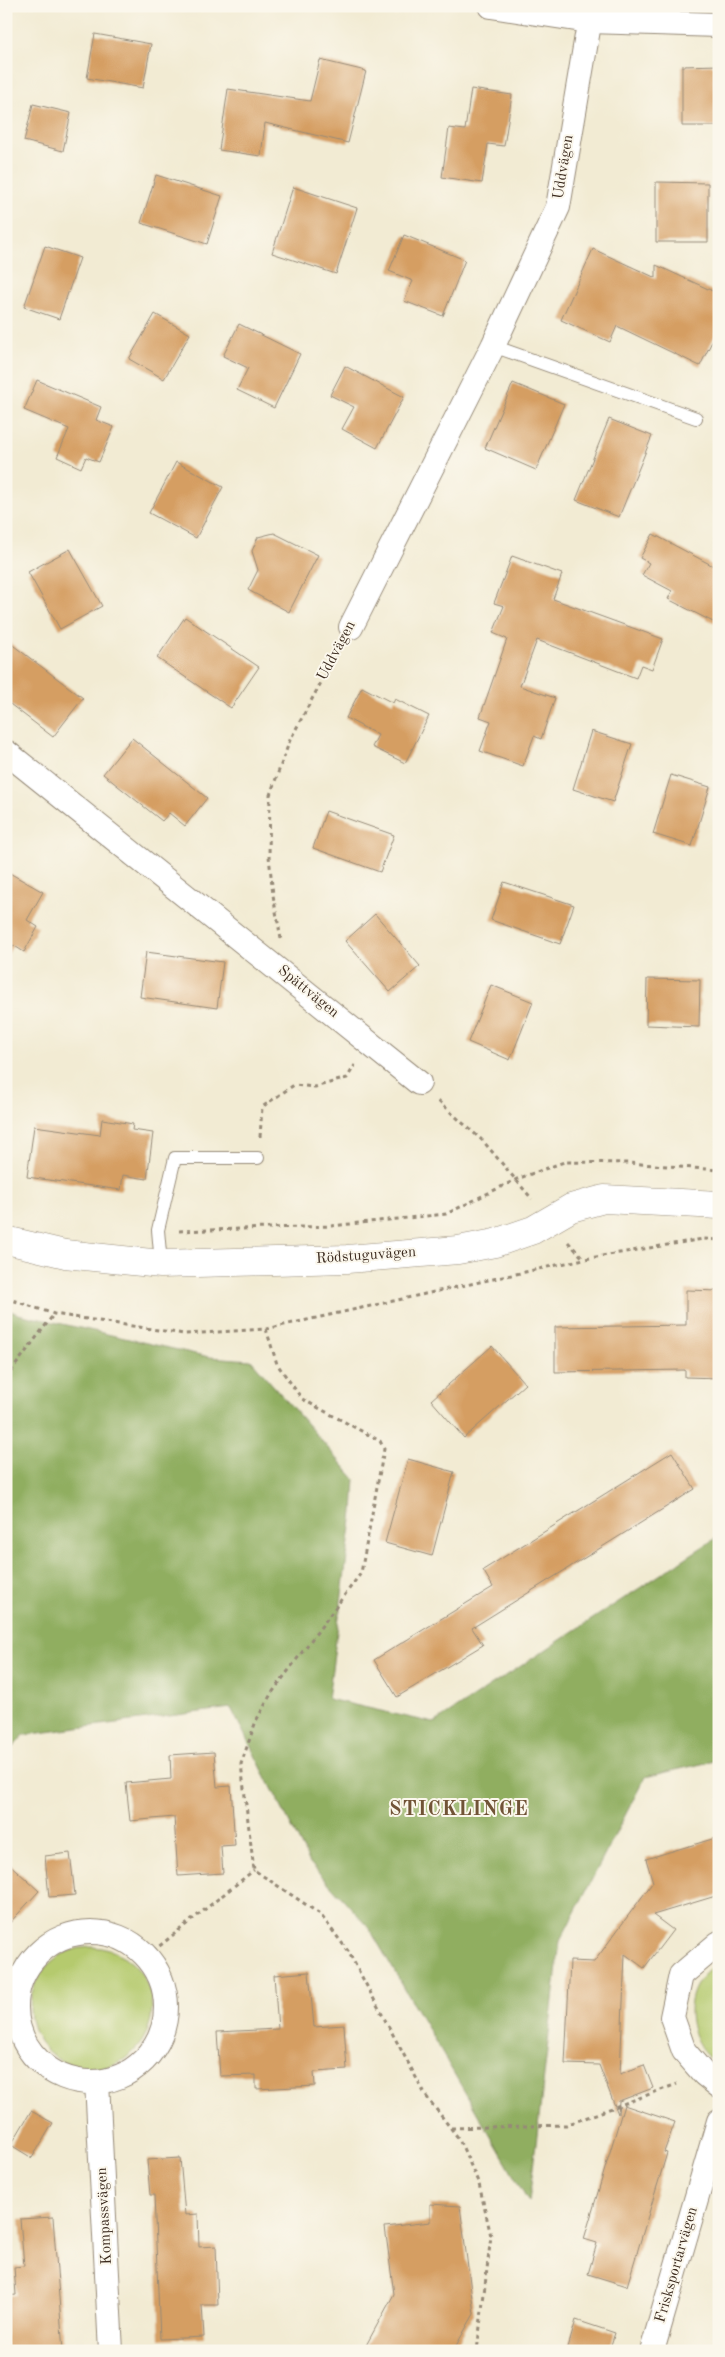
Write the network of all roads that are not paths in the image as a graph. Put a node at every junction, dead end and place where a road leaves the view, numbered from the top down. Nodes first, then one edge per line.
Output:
1 (491, 6) edge
2 (590, 14) edge
3 (719, 25) edge
4 (493, 346) junction
5 (696, 418) dead end
6 (351, 626) road end
7 (6, 752) edge
8 (419, 1084) road end
9 (258, 1158) road end
10 (719, 1204) edge
11 (6, 1240) edge
12 (161, 1264) junction
13 (719, 1943) edge
14 (711, 2080) edge
15 (97, 2082) junction
16 (719, 2121) edge
17 (111, 2351) edge
18 (652, 2351) edge

1 - 2 street
2 - 3 street
2 - 4 street, Uddvägen
4 - 5 lane
4 - 6 street, Uddvägen
7 - 8 street, Spättvägen
9 - 12 lane
10 - 12 street, Rödstuguvägen
11 - 12 street, Rödstuguvägen
13 - 14 street
15 - 15 street
15 - 17 street, Kompassvägen
16 - 18 street, Frisksportarvägen

